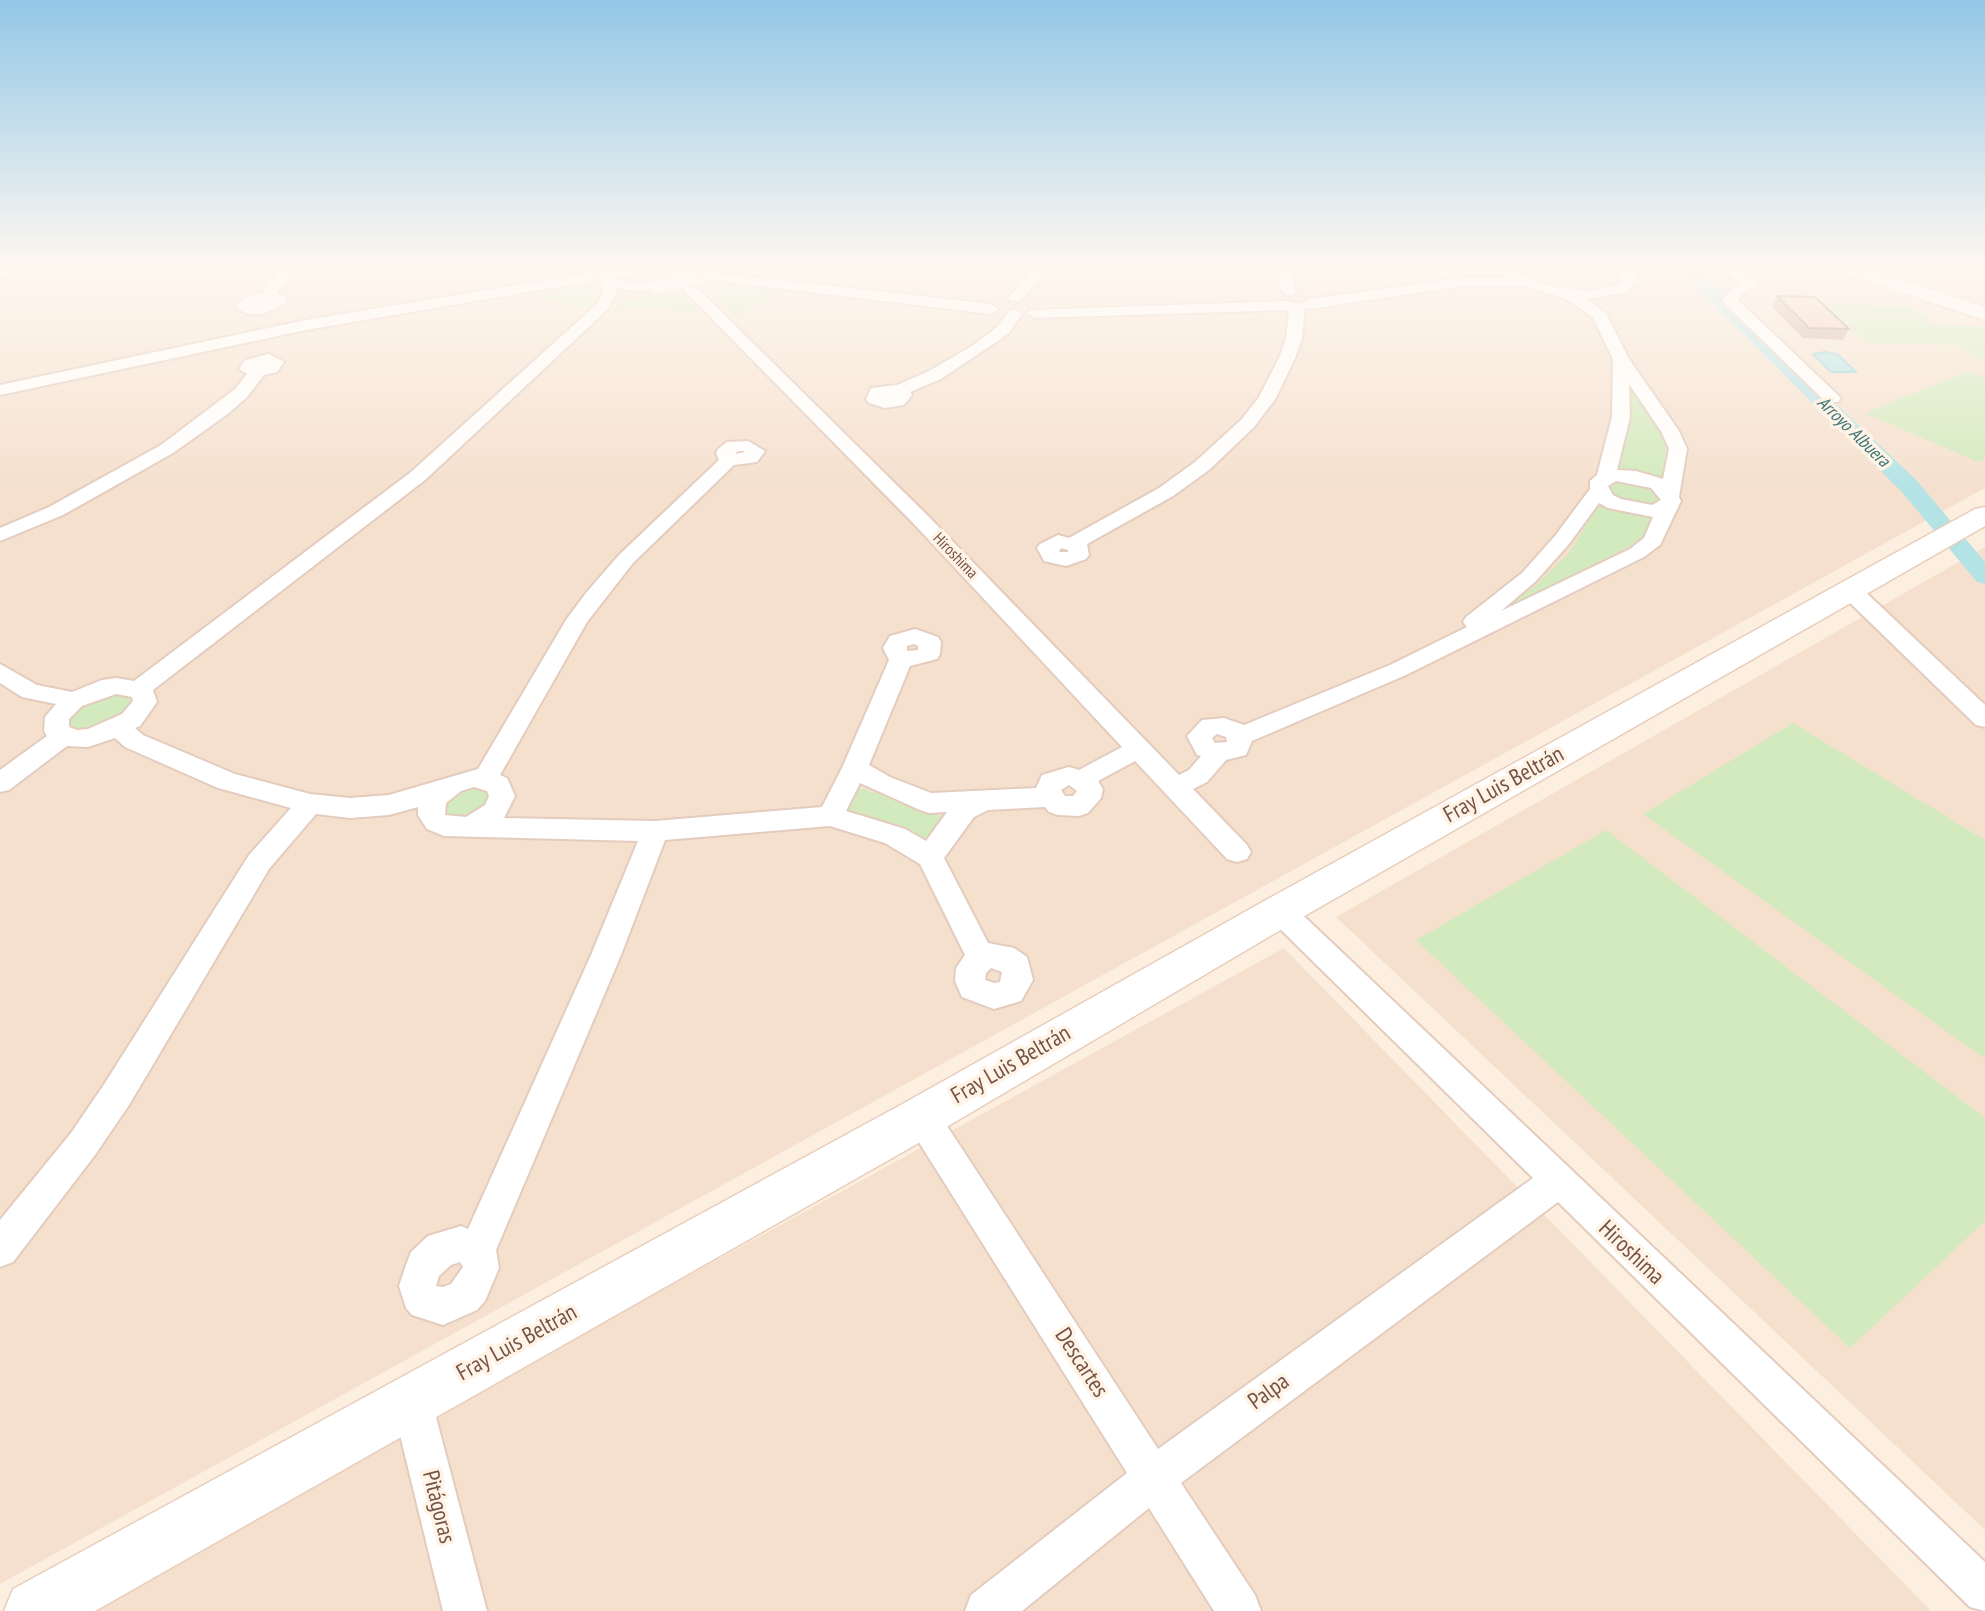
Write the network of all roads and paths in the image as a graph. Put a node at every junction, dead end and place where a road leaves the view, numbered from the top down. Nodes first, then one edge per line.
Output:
1 (229, 341) edge
2 (565, 341) edge
3 (726, 341) edge
4 (988, 341) edge
5 (1293, 341) edge
6 (1612, 341) edge
7 (1772, 341) edge
8 (1621, 359) junction
9 (258, 371) dead end
10 (0, 390) edge
11 (898, 391) dead end
12 (1832, 398) dead end
13 (730, 459) dead end
14 (1602, 483) junction
15 (1669, 501) junction
16 (1985, 515) edge
17 (0, 535) edge
18 (1074, 543) dead end
19 (1851, 591) junction
20 (1449, 644) junction
21 (902, 658) dead end
22 (0, 672) edge
23 (139, 689) junction
24 (74, 700) junction
25 (1985, 719) edge
26 (118, 728) junction
27 (63, 736) junction
28 (1139, 749) junction
29 (855, 768) junction
30 (0, 783) edge
31 (1176, 787) junction
32 (494, 788) junction
33 (442, 790) junction
34 (984, 800) junction
35 (310, 804) junction
36 (350, 808) junction
37 (830, 816) junction
38 (455, 827) junction
39 (559, 830) junction
40 (655, 831) junction
41 (1237, 852) dead end
42 (930, 857) junction
43 (1280, 911) junction
44 (981, 958) dead end
45 (922, 1116) junction
46 (1558, 1181) junction
47 (0, 1249) edge
48 (477, 1251) dead end
49 (412, 1402) junction
50 (1154, 1477) junction
51 (1985, 1592) edge
52 (35, 1611) edge
53 (465, 1611) edge
54 (987, 1611) edge
55 (1238, 1611) edge

1 - 10 street
2 - 23 street
3 - 28 street, Hiroshima
4 - 11 street
5 - 18 street
6 - 8 street
7 - 12 street
8 - 14 street
8 - 15 street
9 - 17 street
13 - 32 street
14 - 15 street
14 - 15 street
14 - 20 street
15 - 20 street
16 - 19 street, Fray Luis Beltrán
19 - 25 street
19 - 43 street, Fray Luis Beltrán
20 - 31 street
21 - 29 street
22 - 24 street
23 - 24 street
23 - 26 street
24 - 27 street
26 - 27 street
26 - 35 street
27 - 30 street
28 - 31 street, Hiroshima
28 - 34 street
29 - 34 street
29 - 37 street
31 - 41 street, Hiroshima
32 - 33 street
32 - 38 street
32 - 39 street
33 - 36 street
33 - 38 street
34 - 42 street
35 - 36 street
35 - 47 street
36 - 38 street
37 - 40 street
37 - 42 street
38 - 39 street
39 - 40 street
40 - 48 street
42 - 44 street
43 - 45 street, Fray Luis Beltrán
43 - 46 street, Hiroshima
45 - 49 street, Fray Luis Beltrán
45 - 50 street, Descartes
46 - 50 street, Palpa
46 - 51 street, Hiroshima
49 - 52 street, Fray Luis Beltrán
49 - 53 street, Pitágoras
50 - 54 street, Palpa
50 - 55 street, Descartes

